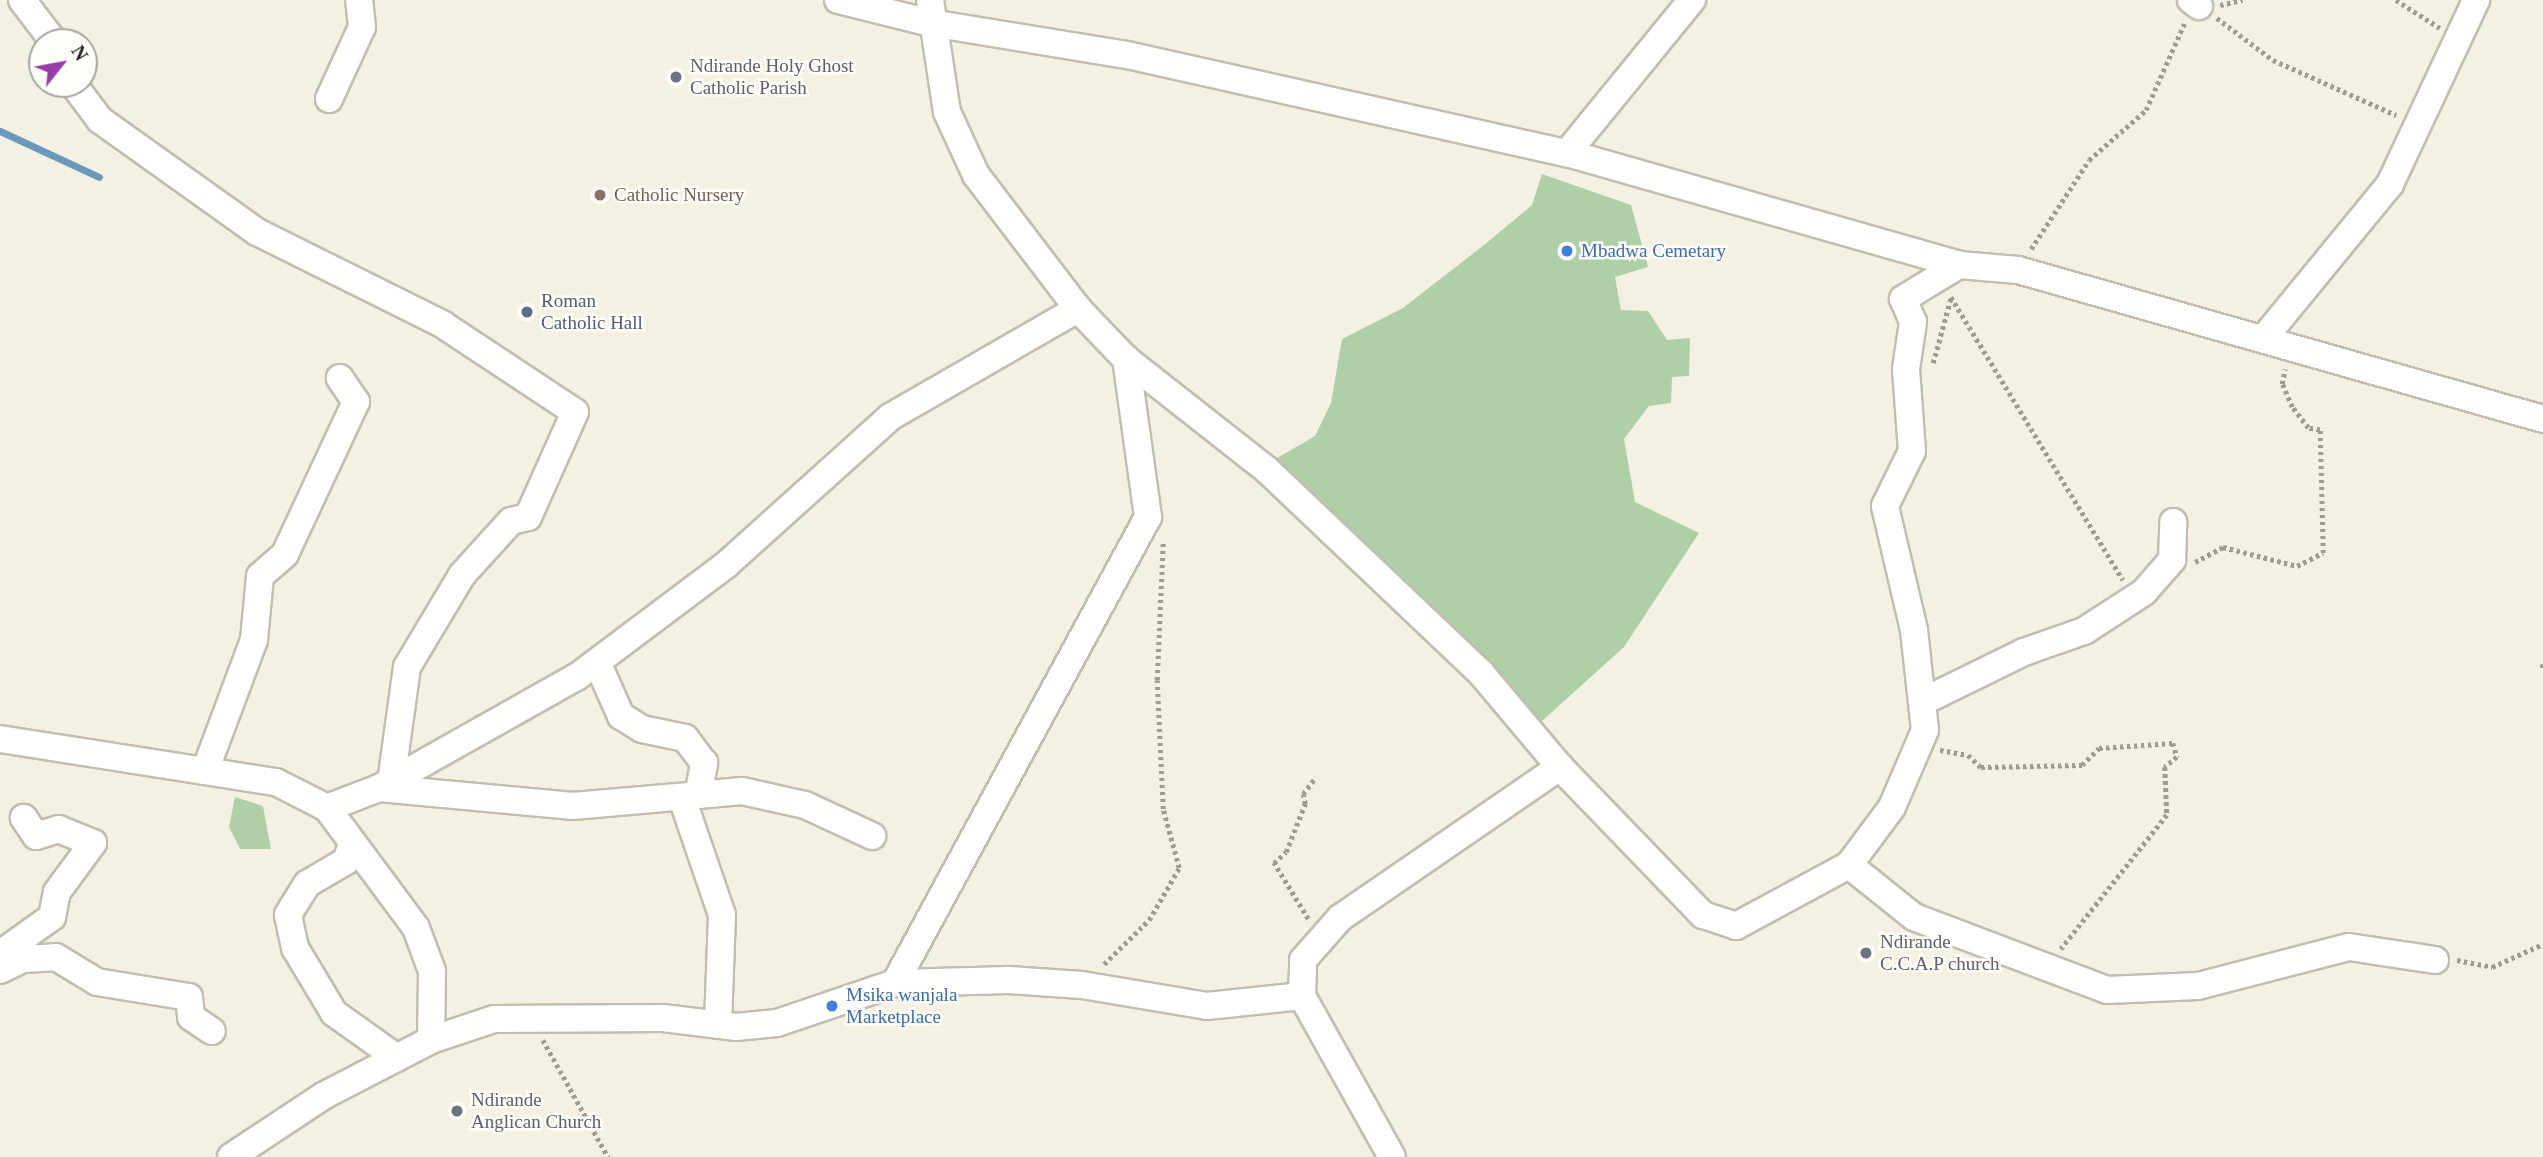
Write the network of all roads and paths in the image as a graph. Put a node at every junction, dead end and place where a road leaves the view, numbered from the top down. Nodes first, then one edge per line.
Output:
1 (22, 0) edge
2 (359, 0) edge
3 (838, 0) edge
4 (1692, 0) edge
5 (2396, 0) edge
6 (2476, 0) edge
7 (2195, 3) edge
8 (876, 5) edge
9 (931, 12) edge
10 (43, 28) edge
11 (2452, 42) junction
12 (84, 98) edge
13 (330, 99) dead end
14 (2418, 125) junction
15 (1567, 153) junction
16 (1959, 265) junction
17 (2018, 270) junction
18 (1951, 297) junction
19 (1078, 309) junction
20 (2264, 338) junction
21 (1126, 359) junction
22 (2286, 362) dead end
23 (1907, 377) junction
24 (340, 379) dead end
25 (2543, 419) edge
26 (1149, 517) junction
27 (2173, 523) dead end
28 (2191, 565) dead end
29 (2132, 600) junction
30 (597, 662) junction
31 (2543, 664) edge
32 (2543, 670) edge
33 (1926, 700) junction
34 (0, 739) edge
35 (1921, 747) junction
36 (1560, 767) junction
37 (205, 771) junction
38 (1315, 777) dead end
39 (385, 785) junction
40 (690, 798) junction
41 (327, 808) junction
42 (24, 818) dead end
43 (872, 836) dead end
44 (352, 844) junction
45 (1849, 866) junction
46 (1317, 939) junction
47 (2543, 944) edge
48 (0, 954) edge
49 (2435, 960) joint
50 (2046, 969) junction
51 (0, 970) edge
52 (895, 983) junction
53 (1082, 985) junction
54 (1302, 996) junction
55 (528, 1016) junction
56 (718, 1025) junction
57 (212, 1031) dead end
58 (431, 1040) junction
59 (397, 1058) junction
60 (231, 1157) edge
61 (608, 1157) edge
62 (1392, 1157) edge

1 - 10 street
2 - 13 street
3 - 8 street
4 - 15 street
5 - 11 path
6 - 11 street
7 - 14 path
7 - 17 path
8 - 9 street
9 - 15 street
9 - 19 street
11 - 14 street
12 - 39 street
14 - 20 street
15 - 16 street
16 - 17 street
16 - 18 path
16 - 23 street
17 - 20 street
18 - 23 path
18 - 29 path
19 - 21 street
19 - 30 street
20 - 25 street
21 - 26 street
21 - 36 street
22 - 28 path
23 - 33 street
24 - 37 street
26 - 52 street
26 - 53 path
27 - 29 street
29 - 33 street
30 - 39 street
30 - 40 street
31 - 32 path
33 - 35 street
34 - 37 street
35 - 45 street
35 - 50 path
36 - 45 street
36 - 46 street
37 - 41 street
38 - 46 path
39 - 40 street
39 - 41 street
40 - 43 street
40 - 56 street
41 - 44 street
42 - 48 street
44 - 58 street
44 - 59 street
45 - 50 street
46 - 54 street
47 - 49 path
49 - 50 street
51 - 57 street
52 - 53 street
52 - 56 street
53 - 54 street
54 - 62 street
55 - 56 street
55 - 58 street
55 - 61 path
58 - 59 street
59 - 60 street

